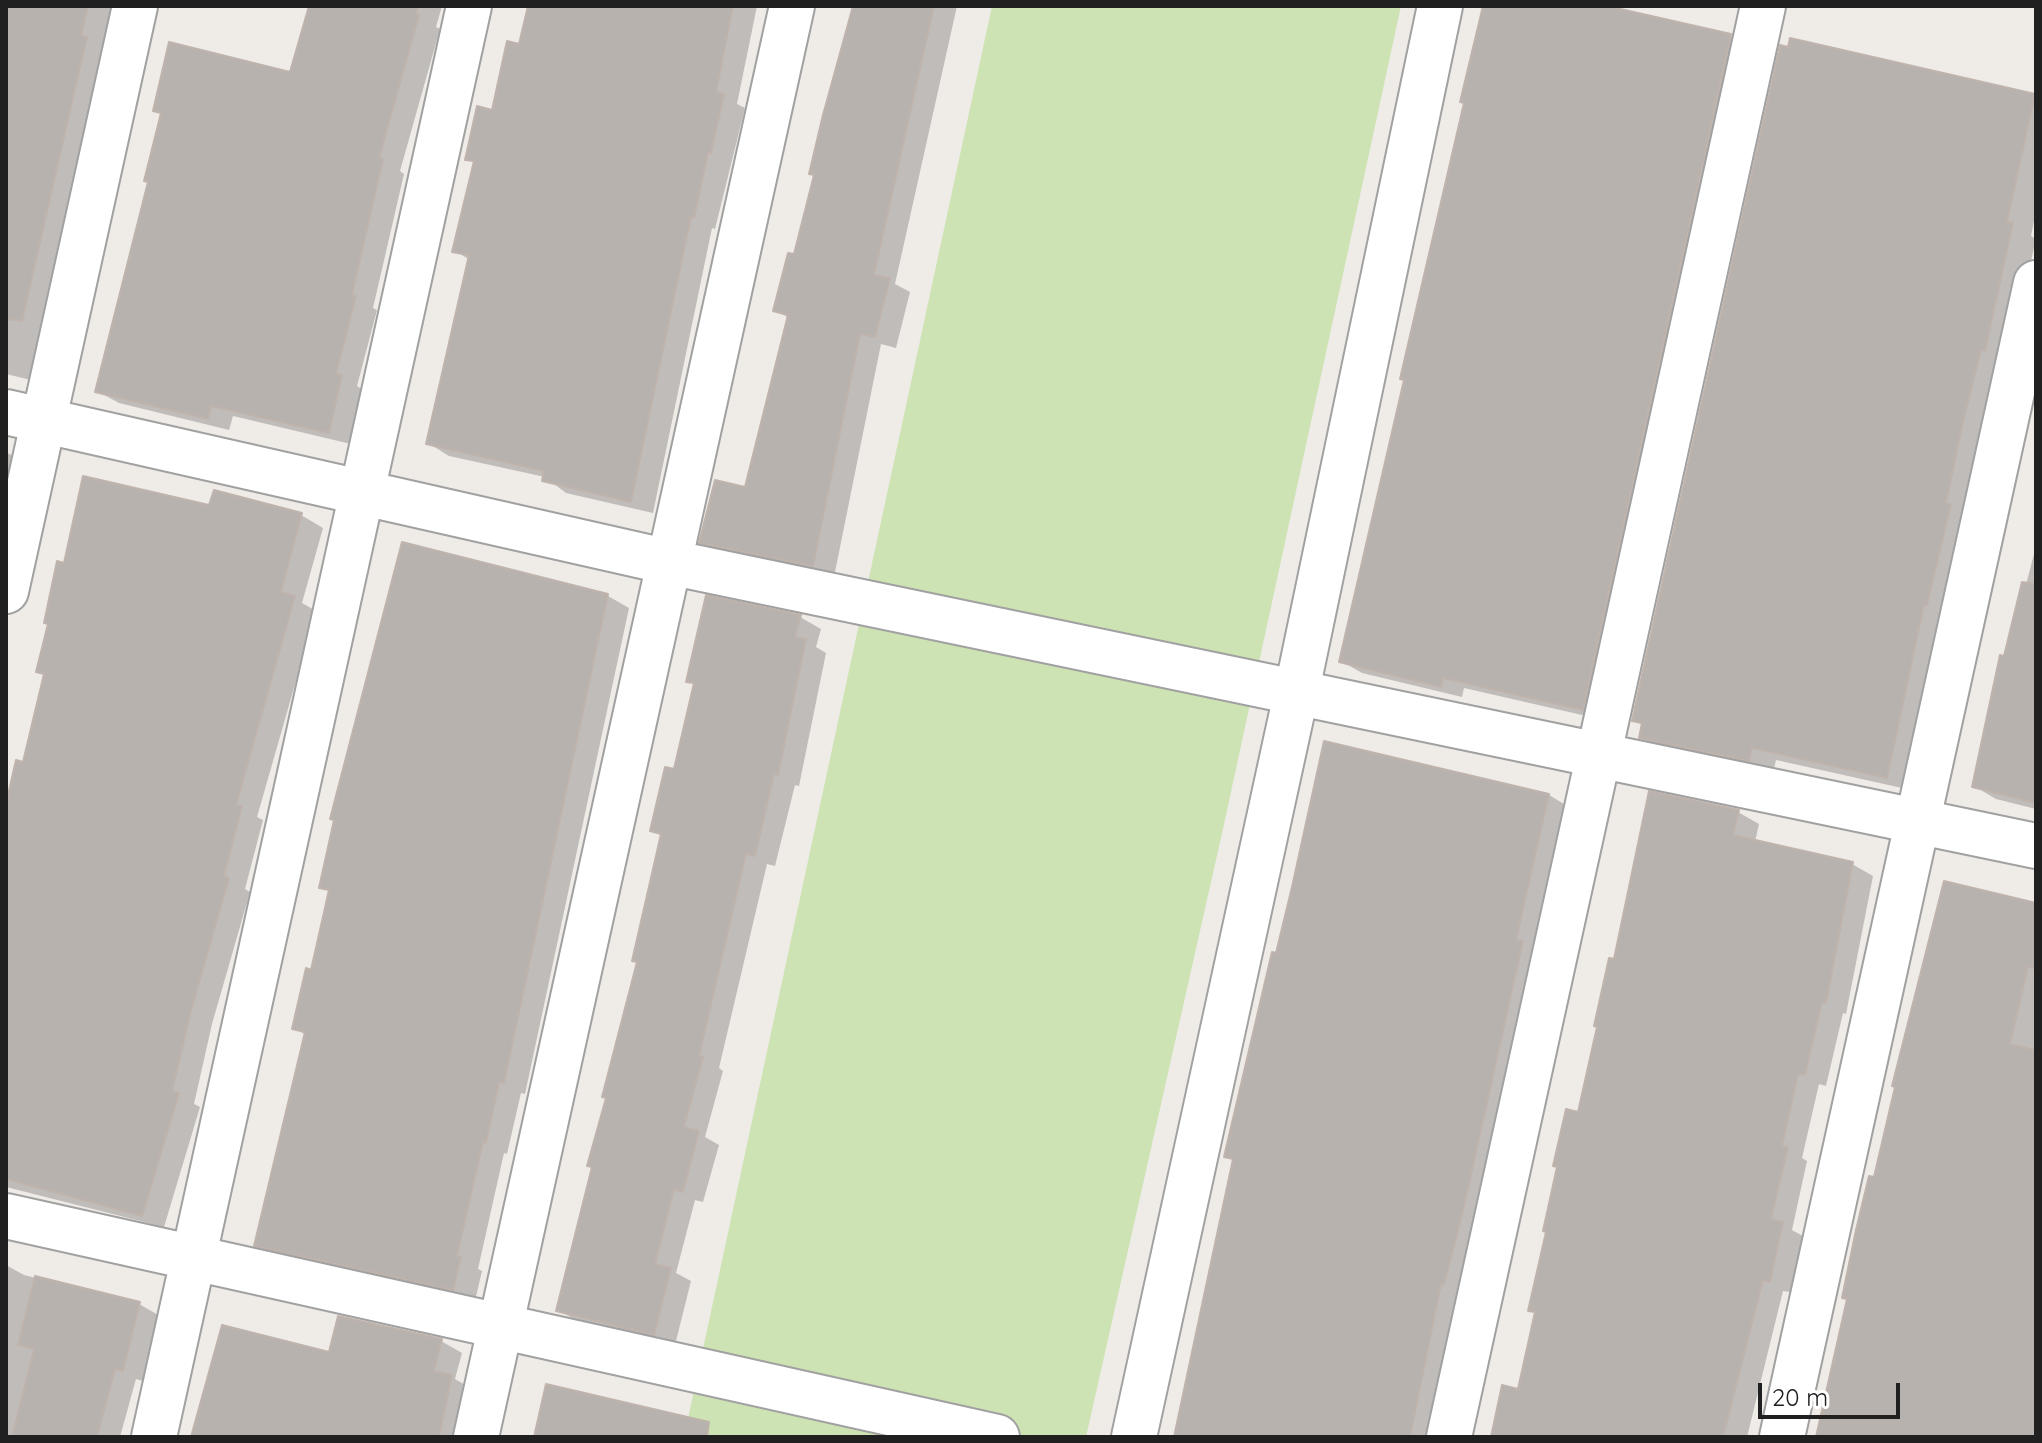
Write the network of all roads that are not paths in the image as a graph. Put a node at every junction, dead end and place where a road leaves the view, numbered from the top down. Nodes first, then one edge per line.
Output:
1 (135, 6) edge
2 (469, 6) edge
3 (792, 6) edge
4 (1440, 6) edge
5 (1763, 6) edge
6 (2036, 283) edge
7 (25, 416) edge
8 (361, 492) junction
9 (669, 562) junction
10 (6, 591) edge
11 (1297, 690) junction
12 (1599, 754) junction
13 (1917, 821) junction
14 (2036, 846) edge
15 (6, 1216) edge
16 (192, 1258) junction
17 (498, 1326) junction
18 (154, 1437) edge
19 (476, 1437) edge
20 (997, 1437) edge
21 (1134, 1437) edge
22 (1449, 1437) edge
23 (1782, 1437) edge

1 - 7 street
2 - 8 street
3 - 9 street
4 - 11 street
5 - 12 street
6 - 13 street
7 - 8 street
7 - 10 street
8 - 9 street
8 - 16 street
9 - 11 street
9 - 17 street
11 - 12 street
11 - 21 street
12 - 13 street
12 - 22 street
13 - 14 street
13 - 23 street
15 - 16 street
16 - 17 street
16 - 18 street
17 - 19 street
17 - 20 street

